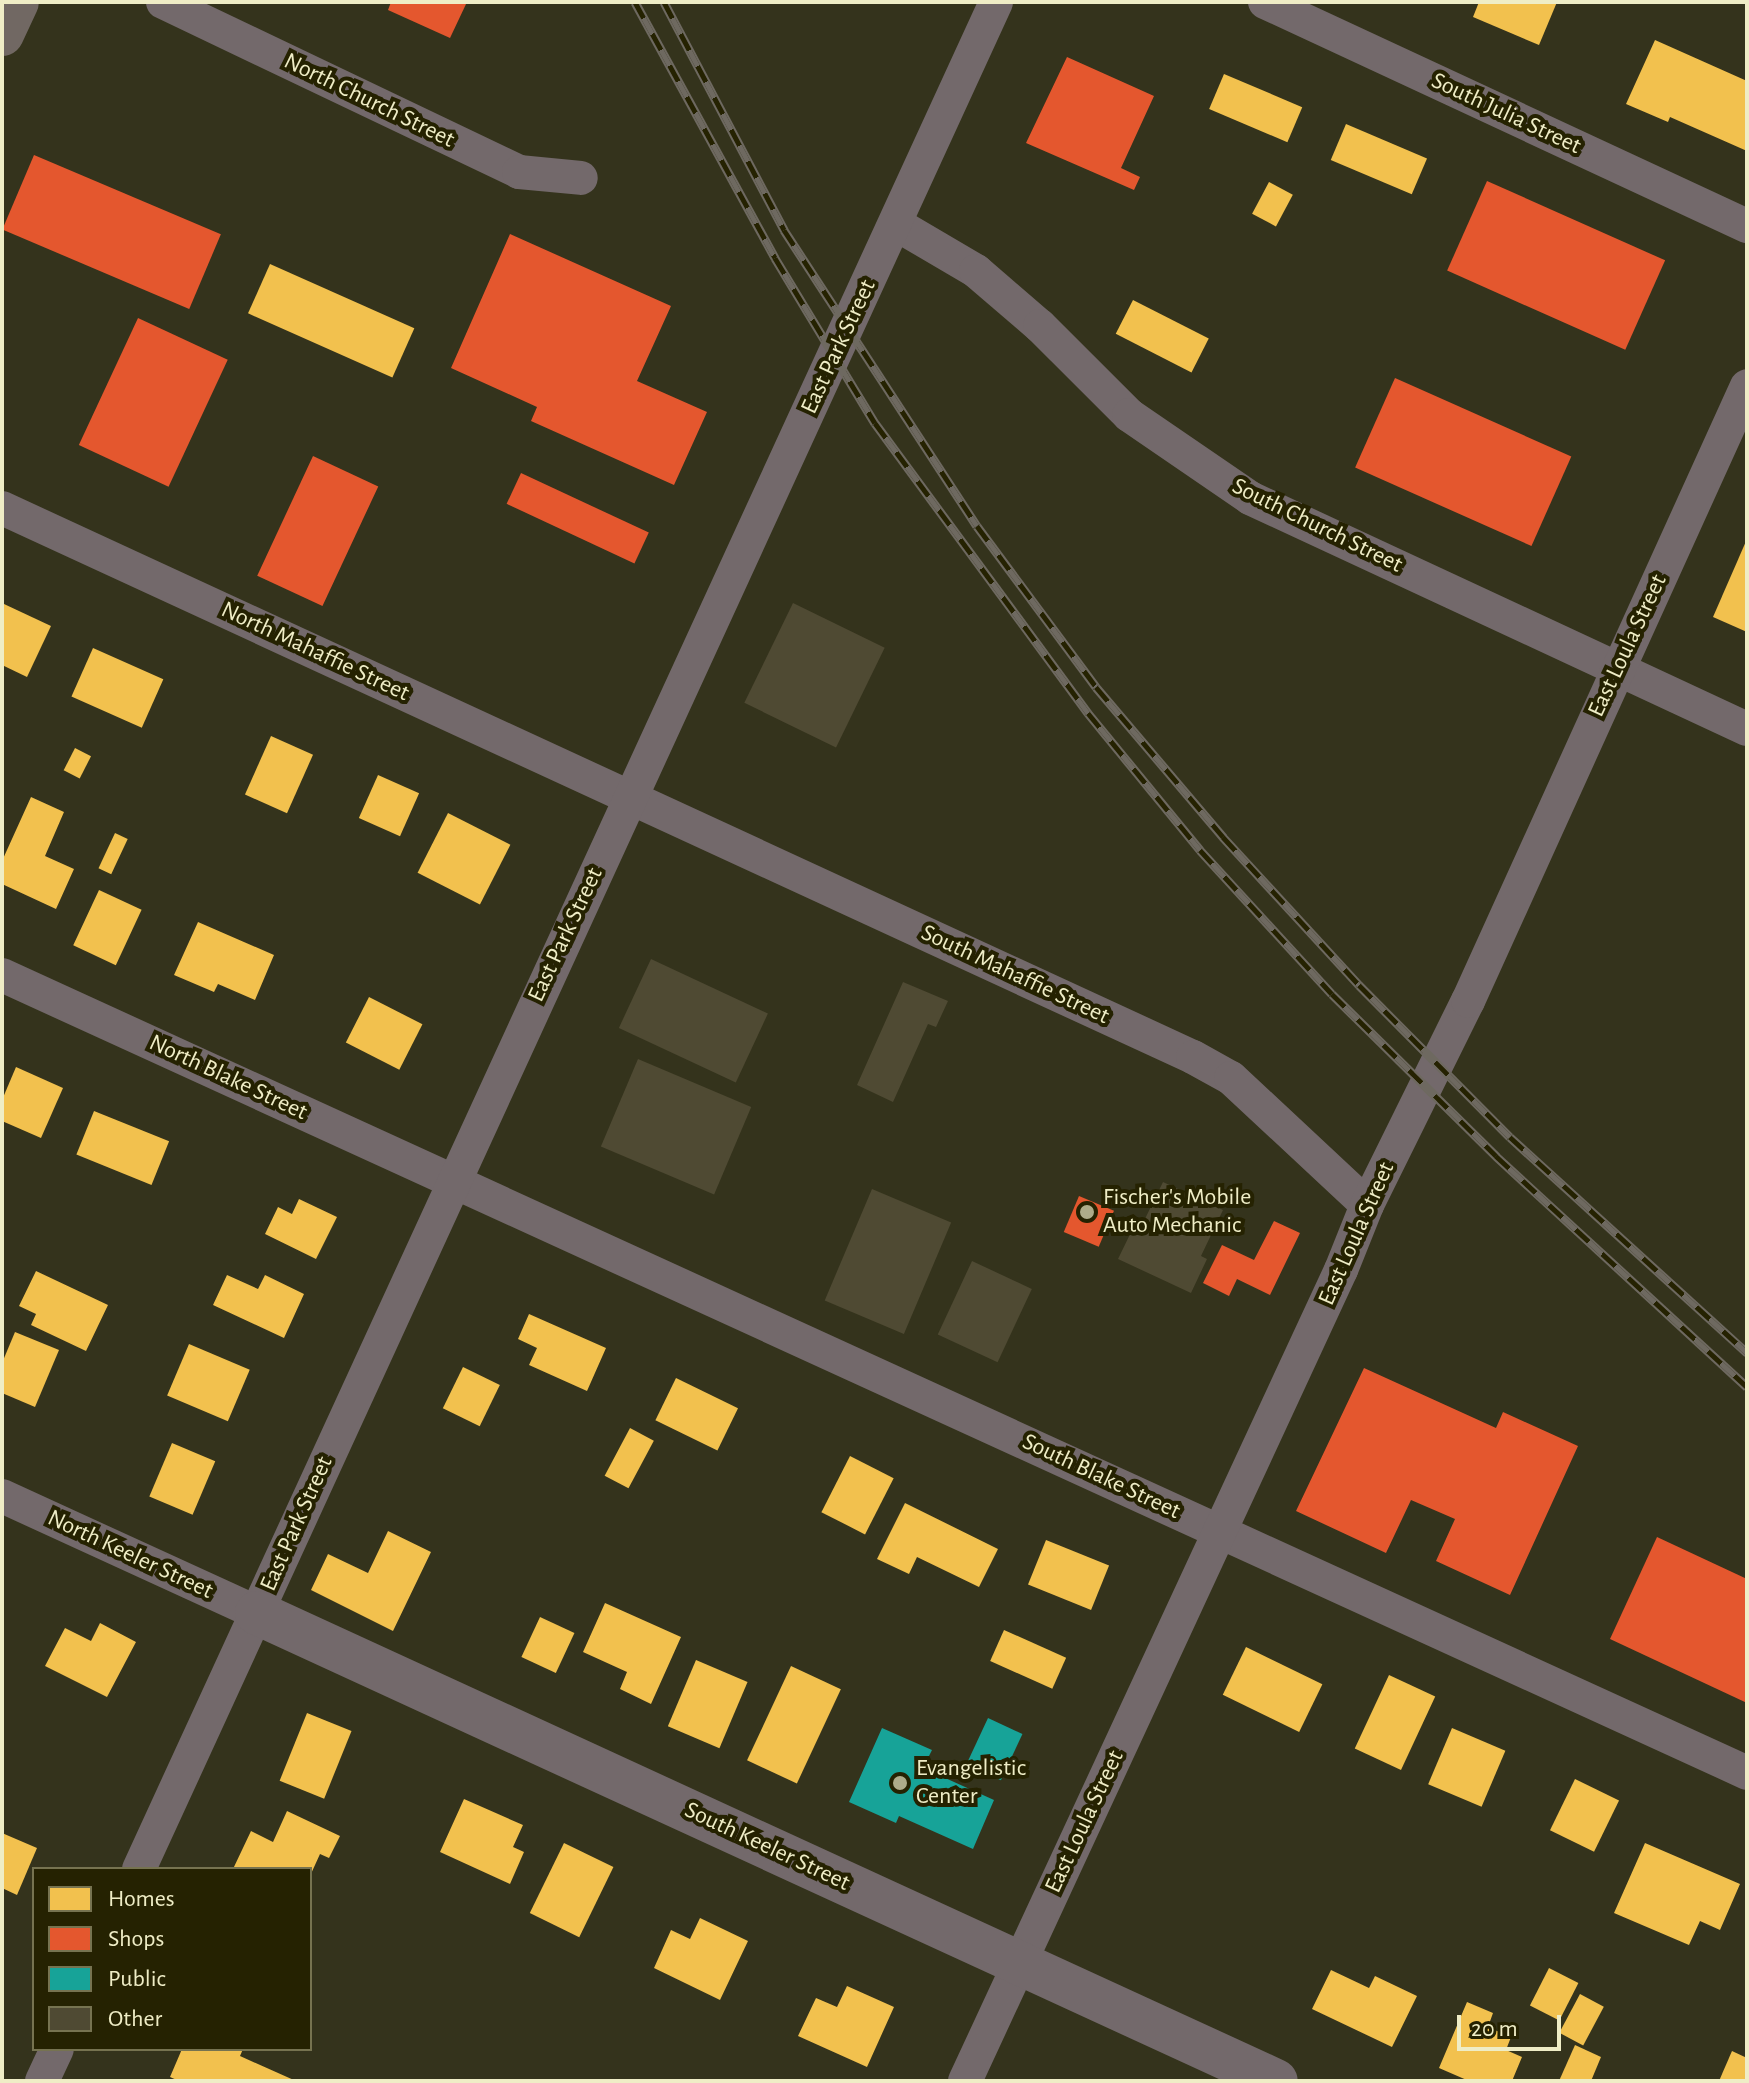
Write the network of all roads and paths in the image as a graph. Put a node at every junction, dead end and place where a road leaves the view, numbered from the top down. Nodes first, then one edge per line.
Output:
1 (17, 2) edge
2 (163, 2) edge
3 (996, 2) edge
4 (1265, 2) edge
5 (2, 34) edge
6 (581, 178) dead end
7 (896, 224) junction
8 (1747, 226) edge
9 (1747, 386) edge
10 (2, 508) edge
11 (1617, 669) junction
12 (1747, 729) edge
13 (629, 797) junction
14 (2, 975) edge
15 (454, 1181) junction
16 (1367, 1205) junction
17 (2, 1496) edge
18 (1219, 1531) junction
19 (257, 1613) junction
20 (1747, 1773) edge
21 (140, 1867) edge
22 (1019, 1963) junction
23 (56, 2051) edge
24 (42, 2081) edge
25 (965, 2081) edge
26 (1276, 2081) edge

1 - 5 main road
2 - 6 street, North Church Street
3 - 7 street, East Park Street
4 - 8 street, South Julia Street
7 - 11 street, South Church Street
7 - 13 street, East Park Street
9 - 11 street, East Loula Street
10 - 13 street, North Mahaffie Street
11 - 12 street, South Church Street
11 - 16 street, East Loula Street
13 - 15 street, East Park Street
13 - 16 street, South Mahaffie Street
14 - 15 street, North Blake Street
15 - 18 street, South Blake Street
15 - 19 street, East Park Street
16 - 18 street, East Loula Street
17 - 19 street, North Keeler Street
18 - 20 street, South Blake Street
18 - 22 street, East Loula Street
19 - 21 street, East Park Street
19 - 22 street, South Keeler Street
22 - 25 street, East Loula Street
22 - 26 street, South Keeler Street
23 - 24 street

